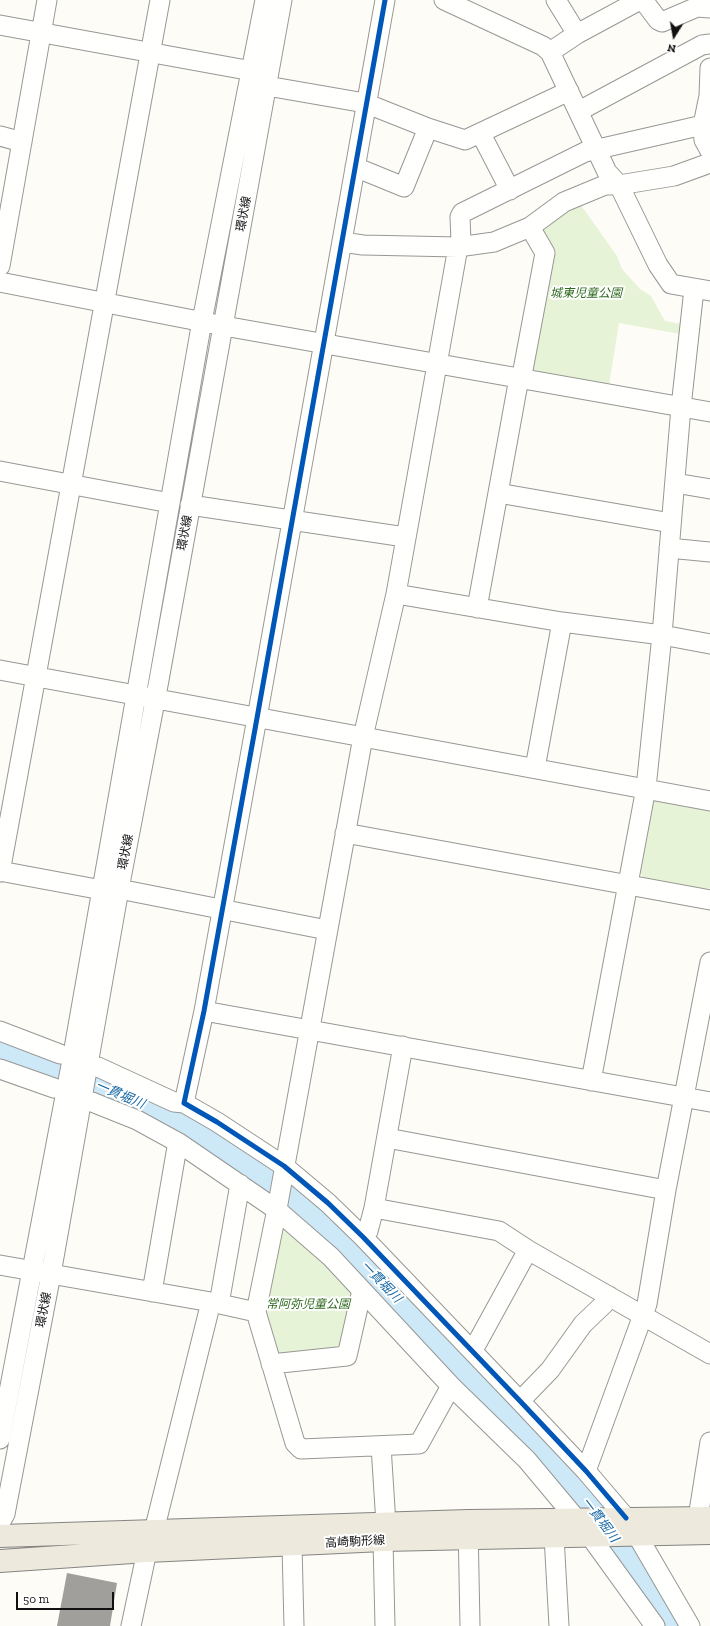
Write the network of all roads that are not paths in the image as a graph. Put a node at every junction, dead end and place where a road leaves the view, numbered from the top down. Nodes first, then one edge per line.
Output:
1 (47, 0) edge
2 (160, 0) edge
3 (264, 0) edge
4 (282, 0) edge
5 (385, 0) edge
6 (444, 0) edge
7 (556, 0) edge
8 (640, 0) edge
9 (643, 0) edge
10 (710, 8) edge
11 (0, 24) edge
12 (41, 33) junction
13 (577, 34) junction
14 (710, 44) edge
15 (151, 52) junction
16 (550, 52) junction
17 (710, 68) edge
18 (252, 71) junction
19 (267, 86) junction
20 (569, 90) junction
21 (369, 104) junction
22 (579, 111) junction
23 (703, 125) junction
24 (428, 128) junction
25 (481, 134) junction
26 (0, 136) edge
27 (22, 142) junction
28 (596, 150) junction
29 (710, 151) edge
30 (710, 162) edge
31 (355, 168) junction
32 (619, 185) junction
33 (510, 190) junction
34 (530, 227) junction
35 (342, 242) junction
36 (458, 247) junction
37 (0, 266) edge
38 (0, 282) edge
39 (702, 290) edge
40 (104, 303) junction
41 (202, 321) junction
42 (224, 326) junction
43 (324, 343) junction
44 (438, 364) junction
45 (519, 378) junction
46 (681, 407) junction
47 (710, 412) edge
48 (0, 471) edge
49 (674, 483) junction
50 (72, 484) junction
51 (710, 489) edge
52 (498, 493) junction
53 (170, 503) junction
54 (190, 505) junction
55 (293, 519) junction
56 (671, 523) junction
57 (406, 537) junction
58 (669, 548) junction
59 (710, 552) edge
60 (396, 594) junction
61 (477, 608) junction
62 (562, 622) junction
63 (662, 635) junction
64 (710, 644) edge
65 (0, 670) edge
66 (35, 677) junction
67 (135, 695) junction
68 (156, 700) junction
69 (257, 718) junction
70 (363, 737) junction
71 (535, 768) junction
72 (646, 788) junction
73 (710, 801) edge
74 (345, 833) junction
75 (0, 871) edge
76 (627, 884) junction
77 (111, 890) junction
78 (710, 900) edge
79 (222, 909) junction
80 (328, 930) junction
81 (710, 962) edge
82 (204, 1011) junction
83 (309, 1030) junction
84 (0, 1031) edge
85 (403, 1046) junction
86 (80, 1062) junction
87 (0, 1070) edge
88 (591, 1081) junction
89 (74, 1094) junction
90 (683, 1098) junction
91 (710, 1102) edge
92 (184, 1103) junction
93 (387, 1138) junction
94 (179, 1143) junction
95 (284, 1167) junction
96 (240, 1184) junction
97 (666, 1190) junction
98 (374, 1208) junction
99 (277, 1209) junction
100 (363, 1237) junction
101 (528, 1250) junction
102 (0, 1266) edge
103 (32, 1271) junction
104 (51, 1274) junction
105 (362, 1290) junction
106 (152, 1292) junction
107 (610, 1296) junction
108 (215, 1303) junction
109 (256, 1312) junction
110 (643, 1314) junction
111 (472, 1350) junction
112 (710, 1354) edge
113 (271, 1364) junction
114 (6, 1376) edge
115 (451, 1386) junction
116 (520, 1401) junction
117 (0, 1439) edge
118 (710, 1442) edge
119 (381, 1446) junction
120 (586, 1471) junction
121 (0, 1523) edge
122 (706, 1523) edge
123 (629, 1527) junction
124 (586, 1528) junction
125 (468, 1529) junction
126 (154, 1531) junction
127 (385, 1532) junction
128 (0, 1536) edge
129 (554, 1536) junction
130 (292, 1546) junction
131 (147, 1551) junction
132 (0, 1561) edge
133 (655, 1625) edge
134 (131, 1626) edge
135 (294, 1626) edge
136 (385, 1626) edge
137 (470, 1626) edge
138 (559, 1626) edge
139 (690, 1626) edge

1 - 12 street
2 - 15 street
3 - 18 street, 環状線
4 - 19 street, 環状線
5 - 21 street
6 - 16 street
7 - 13 street
8 - 13 street
9 - 10 street
11 - 12 street
12 - 15 street
12 - 27 street
13 - 16 street
14 - 22 street
15 - 18 street
15 - 40 street
16 - 20 street
17 - 23 street
18 - 41 street, 環状線
19 - 21 street
19 - 42 street, 環状線
20 - 22 street
20 - 25 street
21 - 24 street
21 - 31 street
22 - 28 street
23 - 28 street
23 - 29 street
24 - 25 street
24 - 31 street
25 - 33 street
26 - 27 street
27 - 37 street
28 - 32 street
28 - 33 street
30 - 32 street
31 - 35 street
32 - 34 street
32 - 39 street
33 - 36 street
34 - 36 street
34 - 45 street
35 - 36 street
35 - 43 street
36 - 44 street
38 - 40 street
39 - 46 street
40 - 41 street
40 - 50 street
41 - 42 street
41 - 53 street, 環状線
42 - 43 street
42 - 54 street, 環状線
43 - 44 street
43 - 55 street
44 - 45 street
44 - 57 street
45 - 46 street
45 - 52 street
46 - 47 street
46 - 49 street
48 - 50 street
49 - 51 street
49 - 56 street
50 - 53 street
50 - 66 street
52 - 56 street
52 - 61 street
53 - 67 street, 環状線
54 - 55 street
54 - 68 street, 環状線
55 - 57 street
55 - 69 street
56 - 58 street
57 - 60 street
58 - 59 street
58 - 63 street
60 - 61 street
60 - 70 street
61 - 62 street
62 - 63 street
62 - 71 street
63 - 64 street
63 - 72 street
65 - 66 street
66 - 67 street
66 - 75 street
67 - 68 street
67 - 77 street, 環状線
68 - 69 street
68 - 77 street, 環状線
69 - 70 street
69 - 79 street
70 - 71 street
70 - 74 street
71 - 72 street
72 - 73 street
72 - 76 street
74 - 76 street
74 - 80 street
75 - 77 street
76 - 78 street
76 - 88 street
77 - 79 street
77 - 86 street, 環状線
79 - 80 street
79 - 82 street
80 - 83 street
81 - 90 street
82 - 83 street
82 - 92 street
83 - 85 street
83 - 95 street
84 - 86 street
85 - 88 street
85 - 93 street
86 - 89 street, 環状線
86 - 92 street
87 - 89 street
88 - 90 street
89 - 94 street
89 - 103 street, 環状線
89 - 104 street, 環状線
90 - 91 street
90 - 97 street
92 - 95 street
93 - 97 street
93 - 98 street
94 - 96 street
94 - 106 street
95 - 99 street
95 - 100 street
96 - 99 street
96 - 108 street
97 - 110 street
98 - 100 street
98 - 101 street
99 - 105 street
99 - 109 street
100 - 111 street
101 - 107 street
101 - 111 street
102 - 103 street
103 - 104 street
103 - 114 street, 環状線
104 - 106 street
104 - 121 street, 環状線
105 - 113 street
105 - 115 street
106 - 108 street
107 - 110 street
107 - 116 street
108 - 109 street
108 - 126 street
109 - 113 street
110 - 112 street
110 - 120 street
111 - 116 street
113 - 119 street
114 - 117 street, 環状線
115 - 119 street
115 - 124 street
116 - 120 street
118 - 122 street
119 - 127 street
120 - 123 street
122 - 123 main road, 高崎駒形線
123 - 124 main road, 高崎駒形線
123 - 139 street
124 - 125 main road, 高崎駒形線
124 - 129 main road, 高崎駒形線
124 - 133 street
125 - 127 main road, 高崎駒形線
125 - 129 main road, 高崎駒形線
125 - 137 street
126 - 127 main road, 高崎駒形線
126 - 128 main road, 高崎駒形線
127 - 130 main road, 高崎駒形線
127 - 136 street
129 - 138 street
130 - 131 main road, 高崎駒形線
130 - 135 street
131 - 132 main road, 高崎駒形線
131 - 134 street

